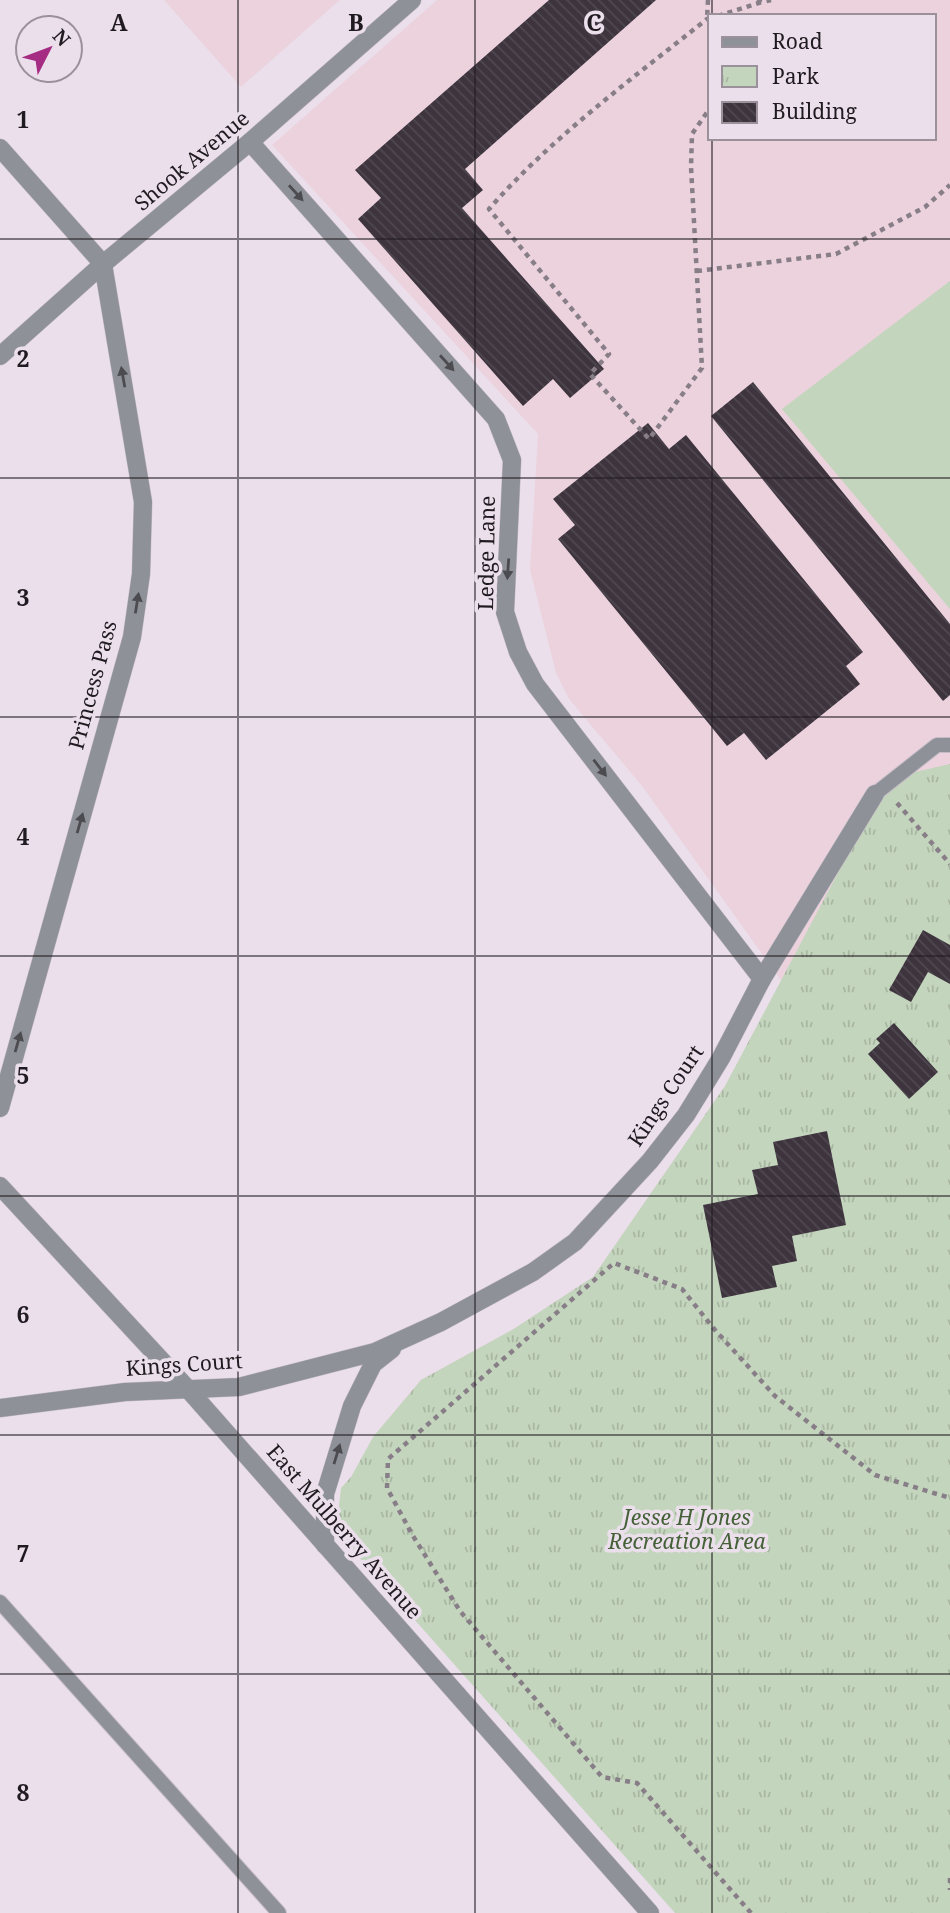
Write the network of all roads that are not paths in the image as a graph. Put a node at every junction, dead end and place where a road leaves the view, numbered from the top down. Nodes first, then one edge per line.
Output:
1 (412, 0) edge
2 (250, 142) junction
3 (0, 148) edge
4 (103, 264) junction
5 (0, 356) edge
6 (950, 745) edge
7 (875, 794) joint
8 (762, 979) junction
9 (0, 1108) edge
10 (0, 1186) edge
11 (407, 1337) junction
12 (187, 1388) junction
13 (0, 1408) edge
14 (325, 1545) junction
15 (0, 1602) edge
16 (279, 1913) edge
17 (650, 1913) edge

1 - 2 street, Shook Avenue
2 - 4 street, Shook Avenue
2 -> 8 street, Ledge Lane
3 - 4 street
4 - 5 street, Shook Avenue
9 -> 4 street, Princess Pass
6 - 7 lane
7 - 8 street, Kings Court
8 - 11 street, Kings Court
10 - 12 street, East Mulberry Avenue
11 - 12 street, Kings Court
14 -> 11 street, Kings Court
12 - 13 street, Kings Court
12 - 14 street, East Mulberry Avenue
14 - 17 street, East Mulberry Avenue
15 - 16 lane

